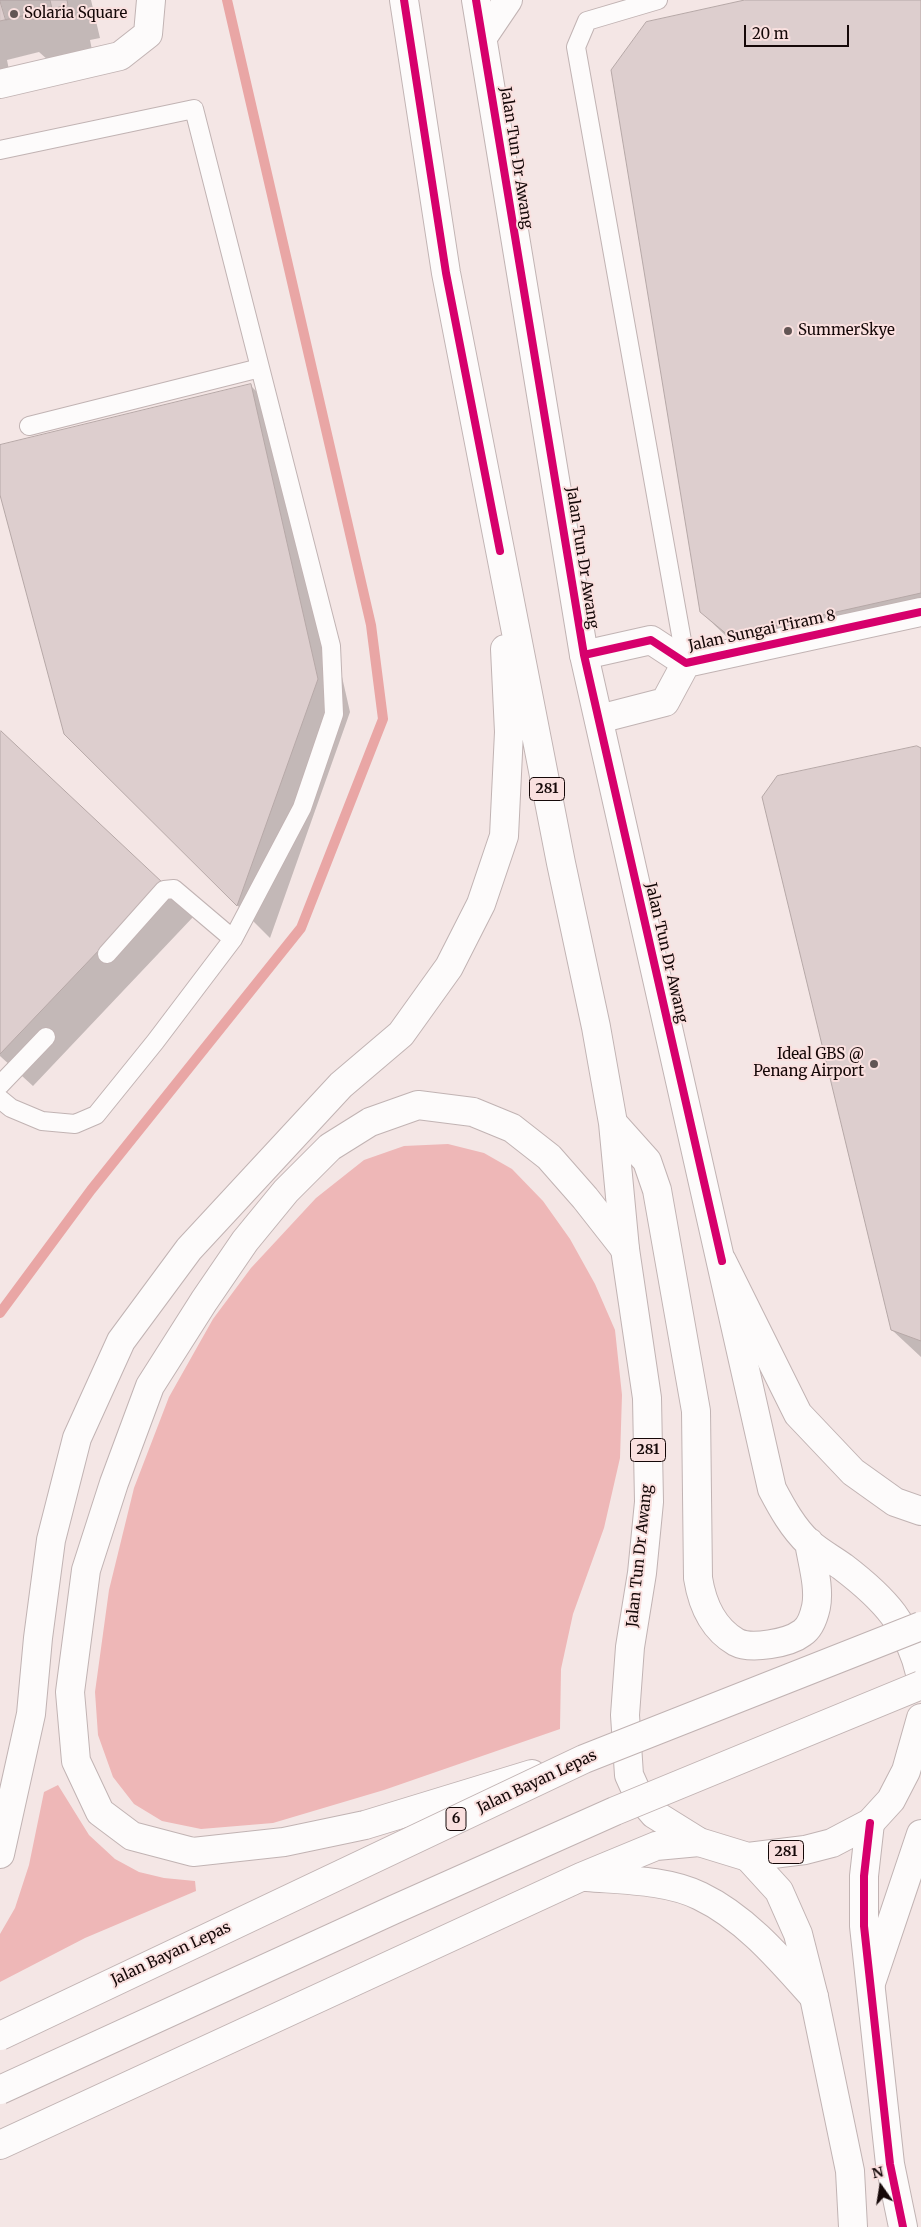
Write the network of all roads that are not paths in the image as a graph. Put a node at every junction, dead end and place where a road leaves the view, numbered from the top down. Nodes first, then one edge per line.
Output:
1 (151, 0) edge
2 (404, 0) edge
3 (476, 0) edge
4 (508, 0) edge
5 (658, 0) edge
6 (483, 38) junction
7 (0, 84) edge
8 (0, 150) edge
9 (260, 368) junction
10 (30, 426) dead end
11 (500, 551) junction
12 (921, 612) edge
13 (584, 655) junction
14 (686, 663) junction
15 (599, 719) junction
16 (233, 939) junction
17 (107, 954) dead end
18 (46, 1037) dead end
19 (0, 1085) edge
20 (0, 1099) edge
21 (613, 1123) junction
22 (625, 1249) junction
23 (722, 1261) junction
24 (921, 1511) edge
25 (809, 1542) junction
26 (921, 1626) edge
27 (921, 1677) edge
28 (921, 1684) edge
29 (921, 1718) edge
30 (916, 1752) edge
31 (584, 1759) junction
32 (870, 1823) junction
33 (921, 1834) edge
34 (699, 1842) junction
35 (0, 1854) edge
36 (748, 1857) junction
37 (581, 1877) junction
38 (871, 1983) junction
39 (814, 1997) junction
40 (0, 2036) edge
41 (0, 2090) edge
42 (0, 2145) edge
43 (853, 2227) edge
44 (903, 2227) edge

1 - 7 main road
2 - 11 main road, Jalan Tun Dr Awang / 281
3 - 6 main road, Jalan Tun Dr Awang
4 - 6 main road
5 - 14 lane
6 - 13 main road, Jalan Tun Dr Awang
8 - 9 lane
9 - 10 lane
9 - 16 lane
11 - 21 main road, Jalan Tun Dr Awang / 281
11 - 35 main road
12 - 14 main road, Jalan Sungai Tiram 8
13 - 14 main road, Jalan Sungai Tiram 8
13 - 15 main road, Jalan Tun Dr Awang
14 - 15 main road, Jalan Sungai Tiram 8
15 - 23 main road, Jalan Tun Dr Awang
16 - 17 lane
16 - 20 lane
18 - 19 lane
21 - 22 main road, Jalan Tun Dr Awang / 281
21 - 25 main road
22 - 31 main road, bridge
22 - 34 main road, Jalan Tun Dr Awang / 281
23 - 24 main road
23 - 25 main road, Jalan Tun Dr Awang
25 - 27 main road, Jalan Tun Dr Awang
26 - 31 main road, Jalan Bayan Lepas / 6, bridge
28 - 41 main road, bridge
29 - 30 main road, Jalan Tun Dr Awang / 281
30 - 32 main road, Jalan Tun Dr Awang / 281
31 - 40 main road, Jalan Bayan Lepas / 6, bridge
32 - 36 main road, Jalan Tun Dr Awang / 281
32 - 38 main road
33 - 38 main road
34 - 36 main road, Jalan Tun Dr Awang / 281
34 - 37 main road
36 - 39 main road
37 - 39 main road
37 - 42 main road
38 - 44 main road
39 - 43 main road

